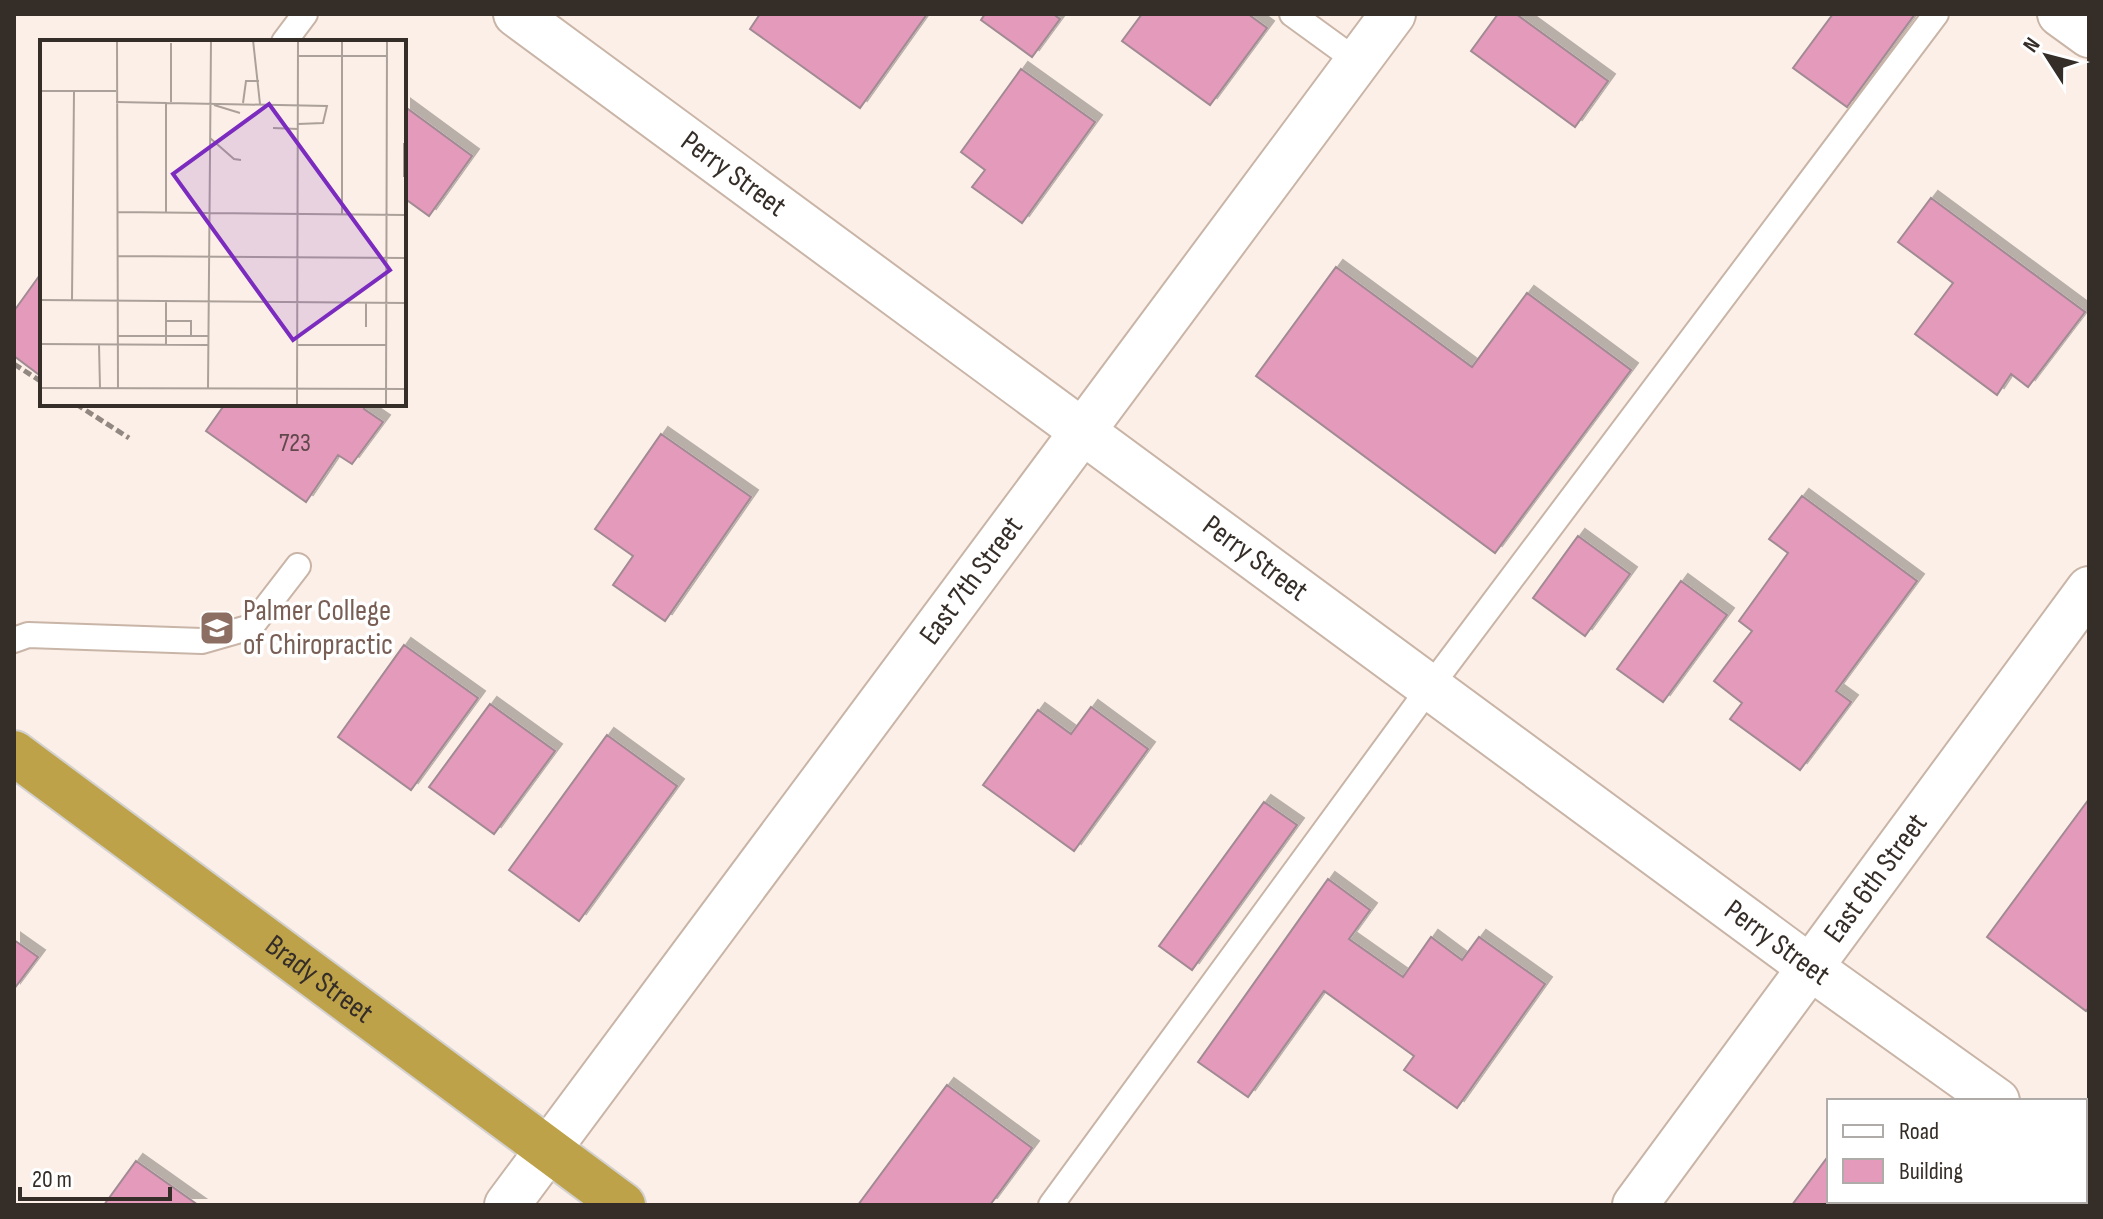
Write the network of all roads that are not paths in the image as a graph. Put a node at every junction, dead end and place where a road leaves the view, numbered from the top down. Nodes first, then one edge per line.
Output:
1 (305, 14) edge
2 (516, 14) edge
3 (1292, 14) edge
4 (1393, 14) edge
5 (1936, 14) edge
6 (2060, 14) edge
7 (2089, 35) edge
8 (286, 40) edge
9 (1358, 62) junction
10 (1084, 432) junction
11 (298, 566) dead end
12 (2089, 589) edge
13 (14, 640) edge
14 (1430, 687) junction
15 (14, 753) edge
16 (1811, 968) junction
17 (1994, 1099) edge
18 (549, 1149) junction
19 (507, 1205) edge
20 (623, 1205) edge
21 (1051, 1205) edge
22 (1635, 1205) edge

1 - 8 lane
2 - 10 street, Perry Street
3 - 9 lane
4 - 9 street, East 7th Street
5 - 14 lane
6 - 7 street
9 - 10 street, East 7th Street
10 - 14 street, Perry Street
10 - 18 street, East 7th Street
11 - 13 lane
12 - 16 street, East 6th Street
14 - 16 street, Perry Street
14 - 21 lane
15 - 18 highway, Brady Street
16 - 17 street, Perry Street
16 - 22 street, East 6th Street
18 - 19 street, East 7th Street
18 - 20 highway, Brady Street

